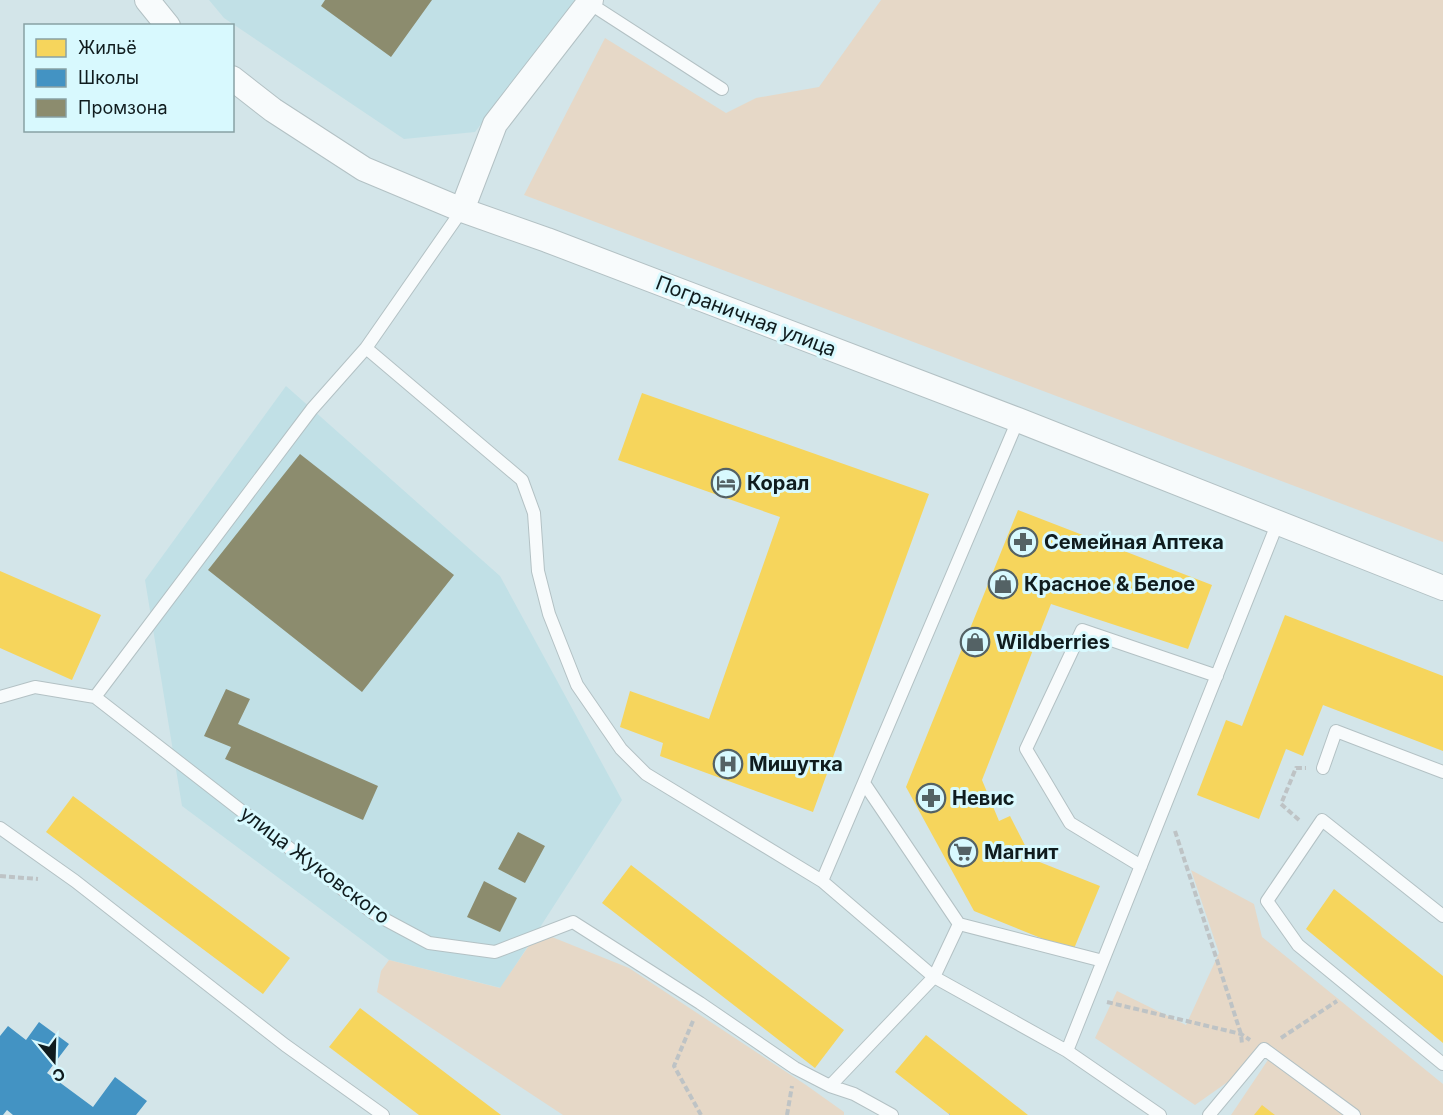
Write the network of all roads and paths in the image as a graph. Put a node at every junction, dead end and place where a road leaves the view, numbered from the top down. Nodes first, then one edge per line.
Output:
1 (147, 0) edge
2 (590, 1) edge
3 (166, 24) edge
4 (234, 80) edge
5 (722, 89) dead end
6 (462, 210) junction
7 (366, 348) junction
8 (1018, 420) junction
9 (1278, 522) junction
10 (1443, 588) edge
11 (1216, 676) junction
12 (0, 697) edge
13 (95, 697) junction
14 (1323, 768) joint
15 (1443, 772) edge
16 (864, 783) junction
17 (1166, 803) junction
18 (0, 828) edge
19 (1313, 833) junction
20 (1141, 866) junction
21 (822, 881) junction
22 (1443, 916) edge
23 (959, 924) junction
24 (1103, 961) junction
25 (934, 977) junction
26 (1353, 990) junction
27 (1088, 998) junction
28 (700, 1003) junction
29 (1240, 1034) junction
30 (1264, 1049) junction
31 (1067, 1051) junction
32 (1443, 1064) edge
33 (795, 1068) junction
34 (1247, 1068) junction
35 (830, 1086) junction
36 (383, 1115) edge
37 (701, 1115) edge
38 (787, 1115) edge
39 (892, 1115) edge
40 (1160, 1115) edge
41 (1209, 1115) edge
42 (1354, 1115) edge

1 - 3 street
2 - 5 lane
2 - 6 street
4 - 6 street, Пограничная улица
6 - 7 lane
6 - 8 street, Пограничная улица
7 - 13 lane
7 - 21 lane
8 - 9 street, Пограничная улица
8 - 16 lane
9 - 10 street, Пограничная улица
9 - 11 lane
11 - 17 lane
11 - 20 lane
12 - 13 lane, улица Жуковского
13 - 28 lane, улица Жуковского
14 - 15 lane
14 - 19 path
16 - 21 lane
16 - 23 lane
17 - 20 lane
17 - 29 path
18 - 36 lane
19 - 22 lane
19 - 26 lane
20 - 24 lane
21 - 25 lane
23 - 24 lane
23 - 25 lane
24 - 27 lane
25 - 31 lane
25 - 35 lane
26 - 30 path
26 - 32 lane
27 - 29 path
27 - 31 lane
28 - 33 lane, улица Жуковского
28 - 37 path
29 - 30 path
29 - 34 path
30 - 34 lane
30 - 42 lane
31 - 40 lane
33 - 35 lane, улица Жуковского
33 - 38 path
34 - 41 lane
35 - 39 lane, улица Жуковского

